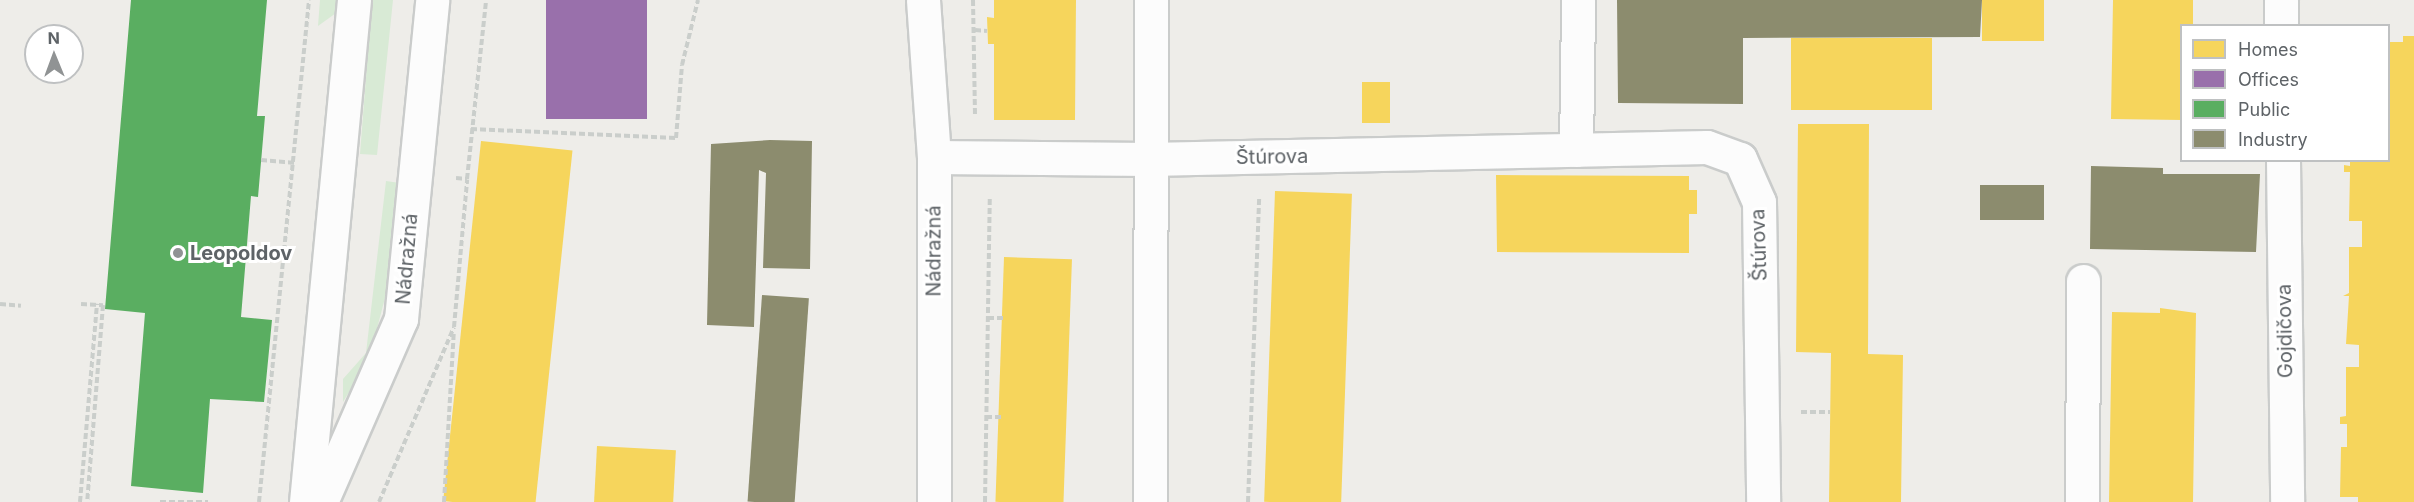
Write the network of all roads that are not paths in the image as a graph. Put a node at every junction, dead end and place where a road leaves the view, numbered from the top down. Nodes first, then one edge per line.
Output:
1 (354, 0) edge
2 (432, 0) edge
3 (923, 0) edge
4 (1151, 0) edge
5 (1578, 0) edge
6 (2281, 0) edge
7 (2281, 24) edge
8 (1576, 150) junction
9 (933, 157) junction
10 (1149, 159) junction
11 (2283, 162) edge
12 (2083, 281) dead end
13 (306, 502) edge
14 (321, 502) edge
15 (934, 502) edge
16 (1150, 502) edge
17 (1762, 502) edge
18 (2082, 502) edge
19 (2287, 502) edge

1 - 13 street
2 - 14 street, Nádražná
3 - 9 street, Nádražná
4 - 10 street
5 - 8 street
6 - 7 street
8 - 10 street, Štúrova
8 - 17 street, Štúrova
9 - 10 street, Štúrova
9 - 15 street, Nádražná
10 - 16 street
11 - 19 street, Gojdičova
12 - 18 street

